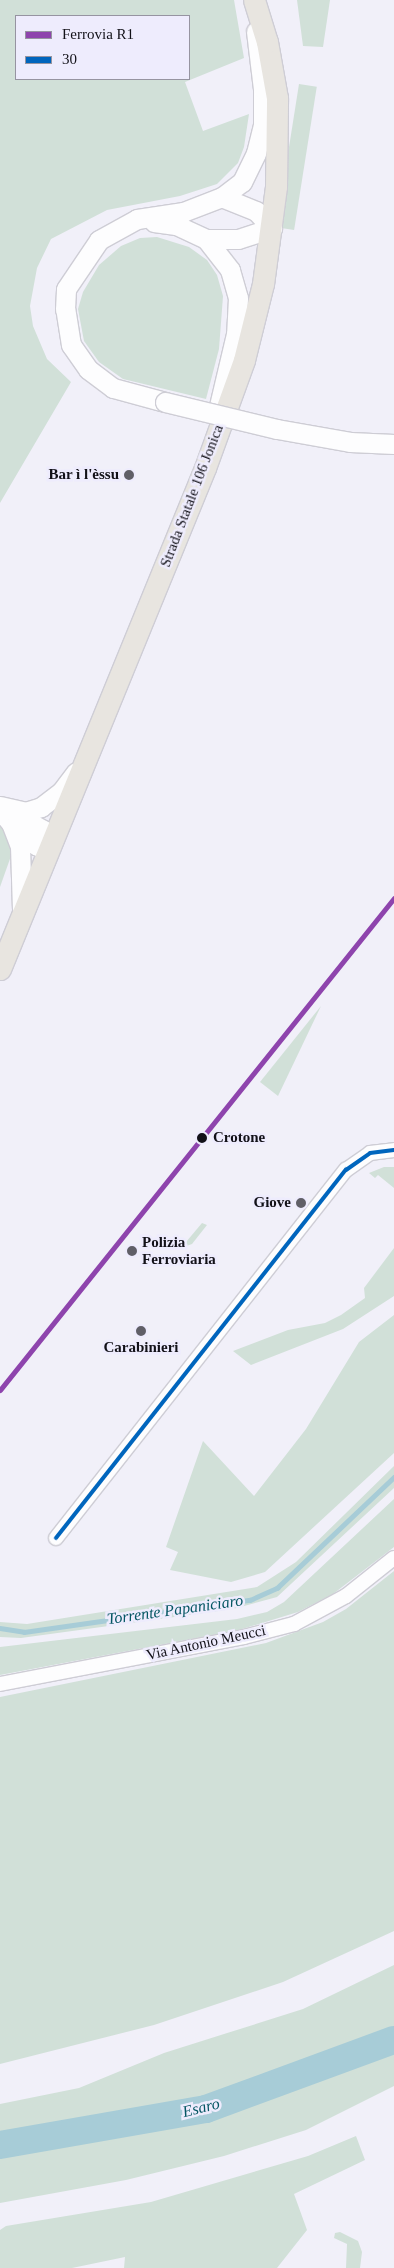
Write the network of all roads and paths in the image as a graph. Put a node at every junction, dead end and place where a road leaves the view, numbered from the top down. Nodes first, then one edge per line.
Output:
1 (253, 0) edge
2 (222, 197) junction
3 (137, 220) junction
4 (272, 228) junction
5 (206, 239) junction
6 (394, 444) edge
7 (205, 468) junction
8 (86, 759) junction
9 (0, 808) edge
10 (49, 846) junction
11 (21, 914) junction
12 (0, 969) edge
13 (394, 1150) edge
14 (56, 1538) dead end
15 (394, 1558) edge
16 (0, 1684) edge

1 - 2 main road
1 - 4 main road, Strada Statale 106 Jonica
2 - 3 main road
2 - 4 main road
3 - 5 main road
3 - 6 main road, bridge
4 - 5 main road
4 - 7 main road, Strada Statale 106 Jonica
5 - 7 main road
7 - 8 main road, Strada Statale 106 Jonica
8 - 9 main road
8 - 10 main road, Strada Statale 106 Jonica
9 - 10 main road
9 - 11 main road
10 - 11 main road, Strada Statale 106 Jonica
11 - 12 main road, Strada Statale 106 Jonica
13 - 14 street
15 - 16 street, Via Antonio Meucci

